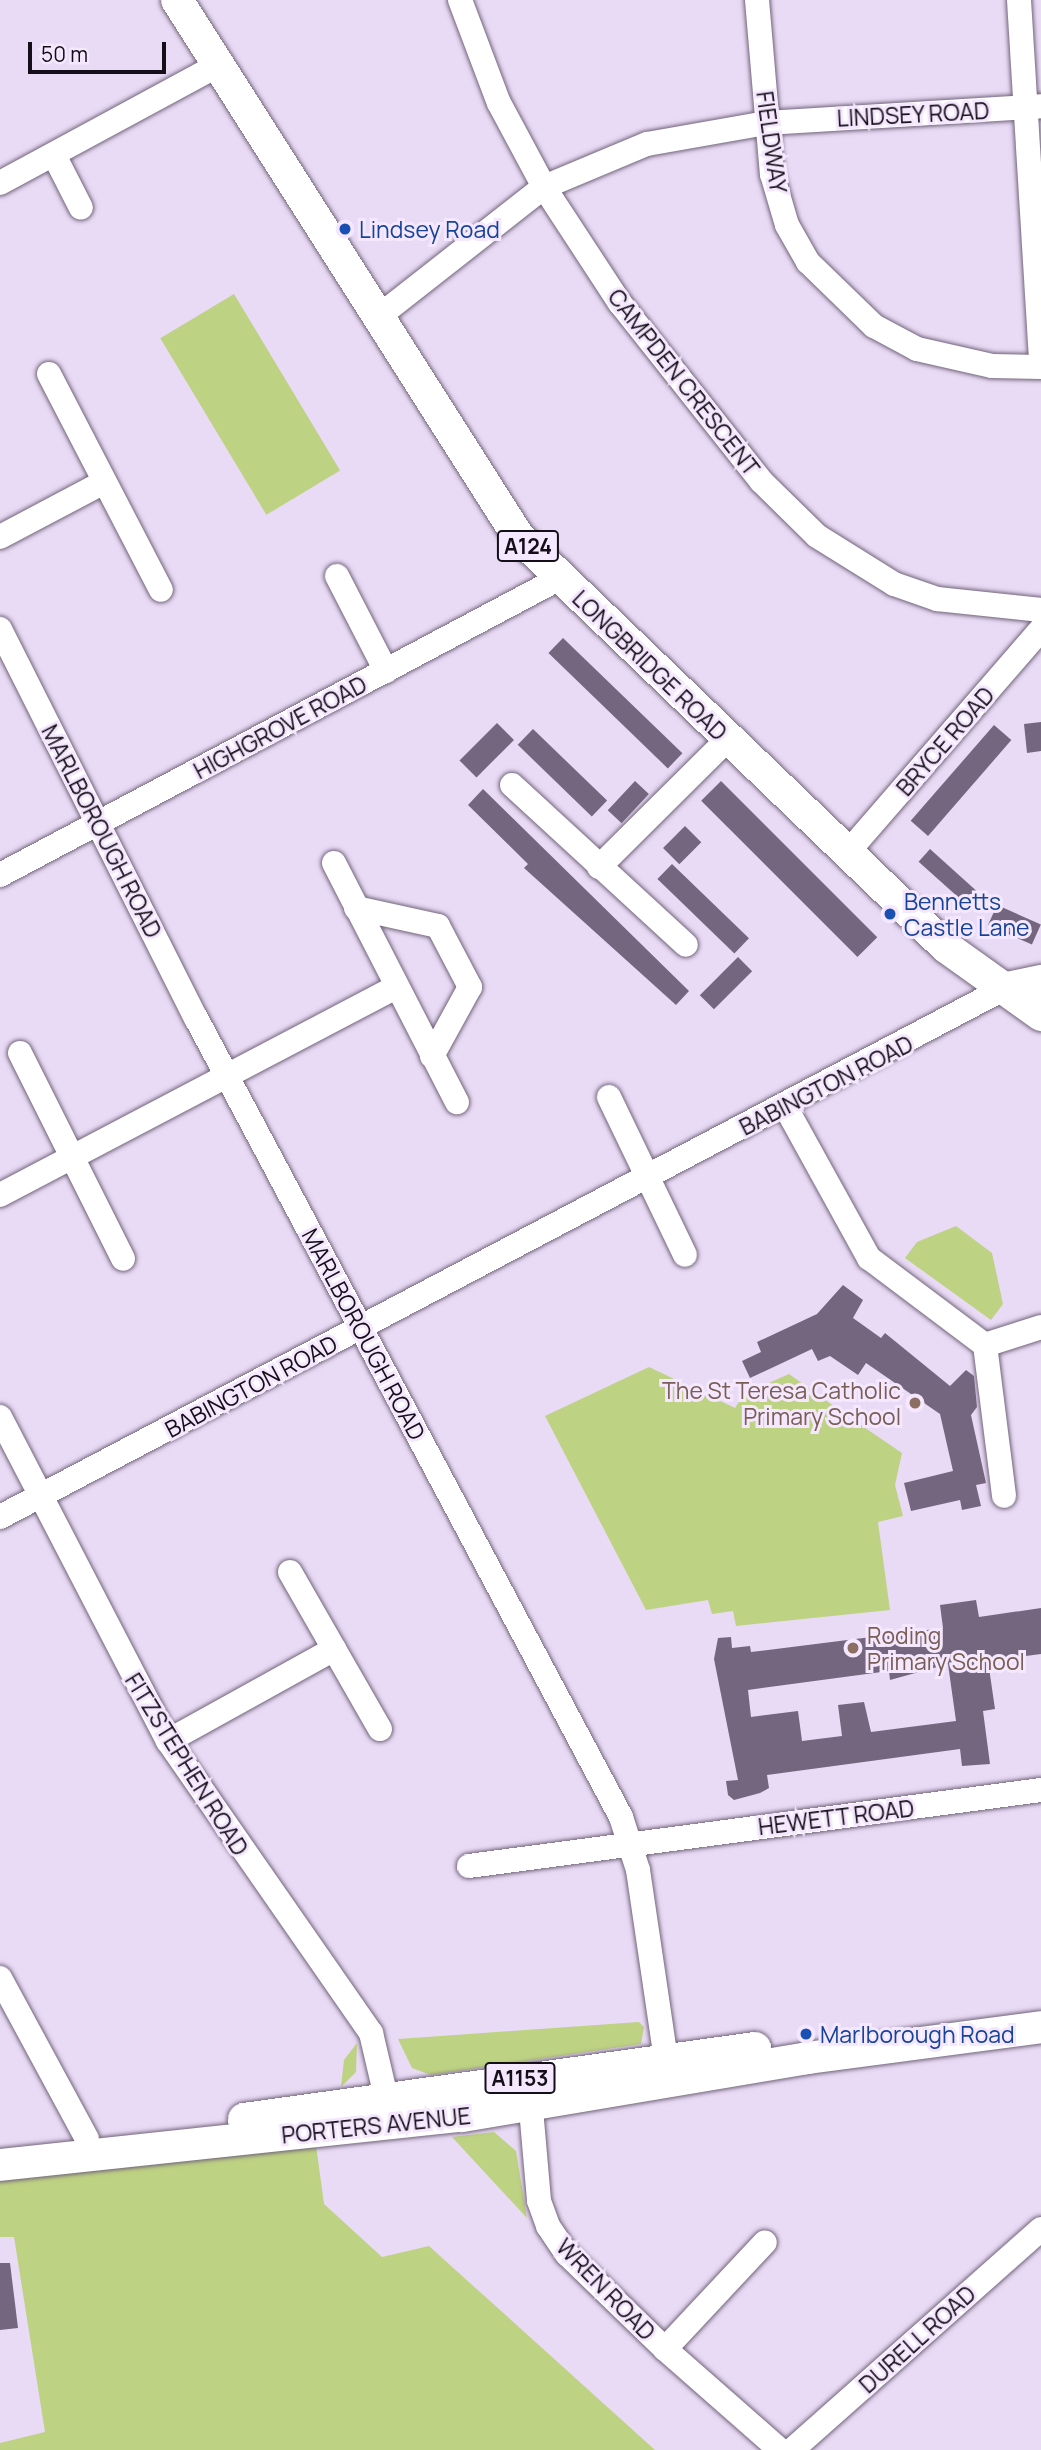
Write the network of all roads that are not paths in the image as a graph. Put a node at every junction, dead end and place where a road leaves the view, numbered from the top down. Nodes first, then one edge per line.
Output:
1 (177, 0) edge
2 (460, 0) edge
3 (757, 0) edge
4 (1019, 0) edge
5 (222, 63) junction
6 (1034, 107) edge
7 (766, 123) junction
8 (54, 155) junction
9 (0, 183) edge
10 (544, 187) junction
11 (81, 208) dead end
12 (379, 317) junction
13 (1041, 358) edge
14 (1041, 367) edge
15 (49, 374) dead end
16 (104, 482) junction
17 (0, 537) edge
18 (337, 576) dead end
19 (560, 578) junction
20 (161, 590) dead end
21 (1041, 610) edge
22 (0, 629) edge
23 (1041, 629) edge
24 (386, 671) junction
25 (728, 739) junction
26 (512, 785) dead end
27 (99, 822) junction
28 (848, 852) junction
29 (334, 863) dead end
30 (599, 867) junction
31 (0, 875) edge
32 (356, 908) junction
33 (686, 945) dead end
34 (1041, 981) edge
35 (395, 988) junction
36 (1003, 989) junction
37 (1041, 1015) edge
38 (20, 1053) dead end
39 (432, 1056) junction
40 (227, 1075) junction
41 (609, 1097) dead end
42 (457, 1102) dead end
43 (785, 1106) junction
44 (72, 1157) junction
45 (647, 1176) junction
46 (0, 1195) edge
47 (685, 1255) dead end
48 (123, 1259) dead end
49 (1041, 1326) edge
50 (362, 1328) junction
51 (985, 1345) junction
52 (0, 1417) edge
53 (1004, 1496) dead end
54 (41, 1497) junction
55 (0, 1517) edge
56 (290, 1572) dead end
57 (334, 1649) junction
58 (380, 1729) dead end
59 (168, 1741) junction
60 (1041, 1790) edge
61 (631, 1844) junction
62 (469, 1866) dead end
63 (0, 1978) edge
64 (1041, 2012) edge
65 (1041, 2027) edge
66 (666, 2059) junction
67 (530, 2092) junction
68 (390, 2112) junction
69 (87, 2139) junction
70 (0, 2150) edge
71 (0, 2165) edge
72 (1041, 2229) edge
73 (765, 2242) dead end
74 (665, 2349) junction
75 (779, 2450) edge
76 (792, 2450) edge

1 - 5 main road, LONGBRIDGE ROAD / A124
2 - 10 street, CAMPDEN CRESCENT
3 - 7 street, FIELDWAY
4 - 6 street
5 - 8 street
5 - 12 main road, LONGBRIDGE ROAD / A124
6 - 7 street, LINDSEY ROAD
6 - 13 street
7 - 10 street, LINDSEY ROAD
7 - 14 street, FIELDWAY
8 - 9 street
8 - 11 street
10 - 12 street, LINDSEY ROAD
10 - 21 street, CAMPDEN CRESCENT
12 - 19 main road, LONGBRIDGE ROAD / A124
15 - 16 street
16 - 17 street
16 - 20 street
18 - 24 street
19 - 24 street, HIGHGROVE ROAD
19 - 25 main road, LONGBRIDGE ROAD / A124
22 - 27 street, MARLBOROUGH ROAD
23 - 28 street, BRYCE ROAD
24 - 27 street, HIGHGROVE ROAD
25 - 28 main road, LONGBRIDGE ROAD / A124
25 - 30 street
26 - 30 street
27 - 31 street, HIGHGROVE ROAD
27 - 40 street, MARLBOROUGH ROAD
28 - 36 main road, LONGBRIDGE ROAD / A124
29 - 32 street
30 - 33 street
32 - 35 street
32 - 39 street
34 - 36 main road
35 - 39 street
35 - 40 street
36 - 37 main road, LONGBRIDGE ROAD / A124
36 - 43 street, BABINGTON ROAD
38 - 44 street
39 - 42 street
40 - 44 street
40 - 50 street, MARLBOROUGH ROAD
41 - 45 street
43 - 45 street, BABINGTON ROAD
43 - 51 street
44 - 46 street
44 - 48 street
45 - 47 street
45 - 50 street, BABINGTON ROAD
49 - 51 street
50 - 54 street, BABINGTON ROAD
50 - 61 street, MARLBOROUGH ROAD
51 - 53 street
52 - 54 street, FITZSTEPHEN ROAD
54 - 55 street, BABINGTON ROAD
54 - 59 street, FITZSTEPHEN ROAD
56 - 57 street
57 - 58 street
57 - 59 street
59 - 68 street, FITZSTEPHEN ROAD
60 - 61 street, HEWETT ROAD
61 - 62 street, HEWETT ROAD
61 - 66 street, MARLBOROUGH ROAD
63 - 69 street
64 - 66 main road, PORTERS AVENUE / A1153
65 - 67 main road, PORTERS AVENUE / A1153
66 - 67 main road, PORTERS AVENUE / A1153
67 - 68 main road, PORTERS AVENUE / A1153
67 - 74 street, WREN ROAD
68 - 69 main road, PORTERS AVENUE / A1153
68 - 71 main road, PORTERS AVENUE / A1153
69 - 70 main road, PORTERS AVENUE / A1153
72 - 76 street, DURELL ROAD
73 - 74 street
74 - 75 street, WREN ROAD

